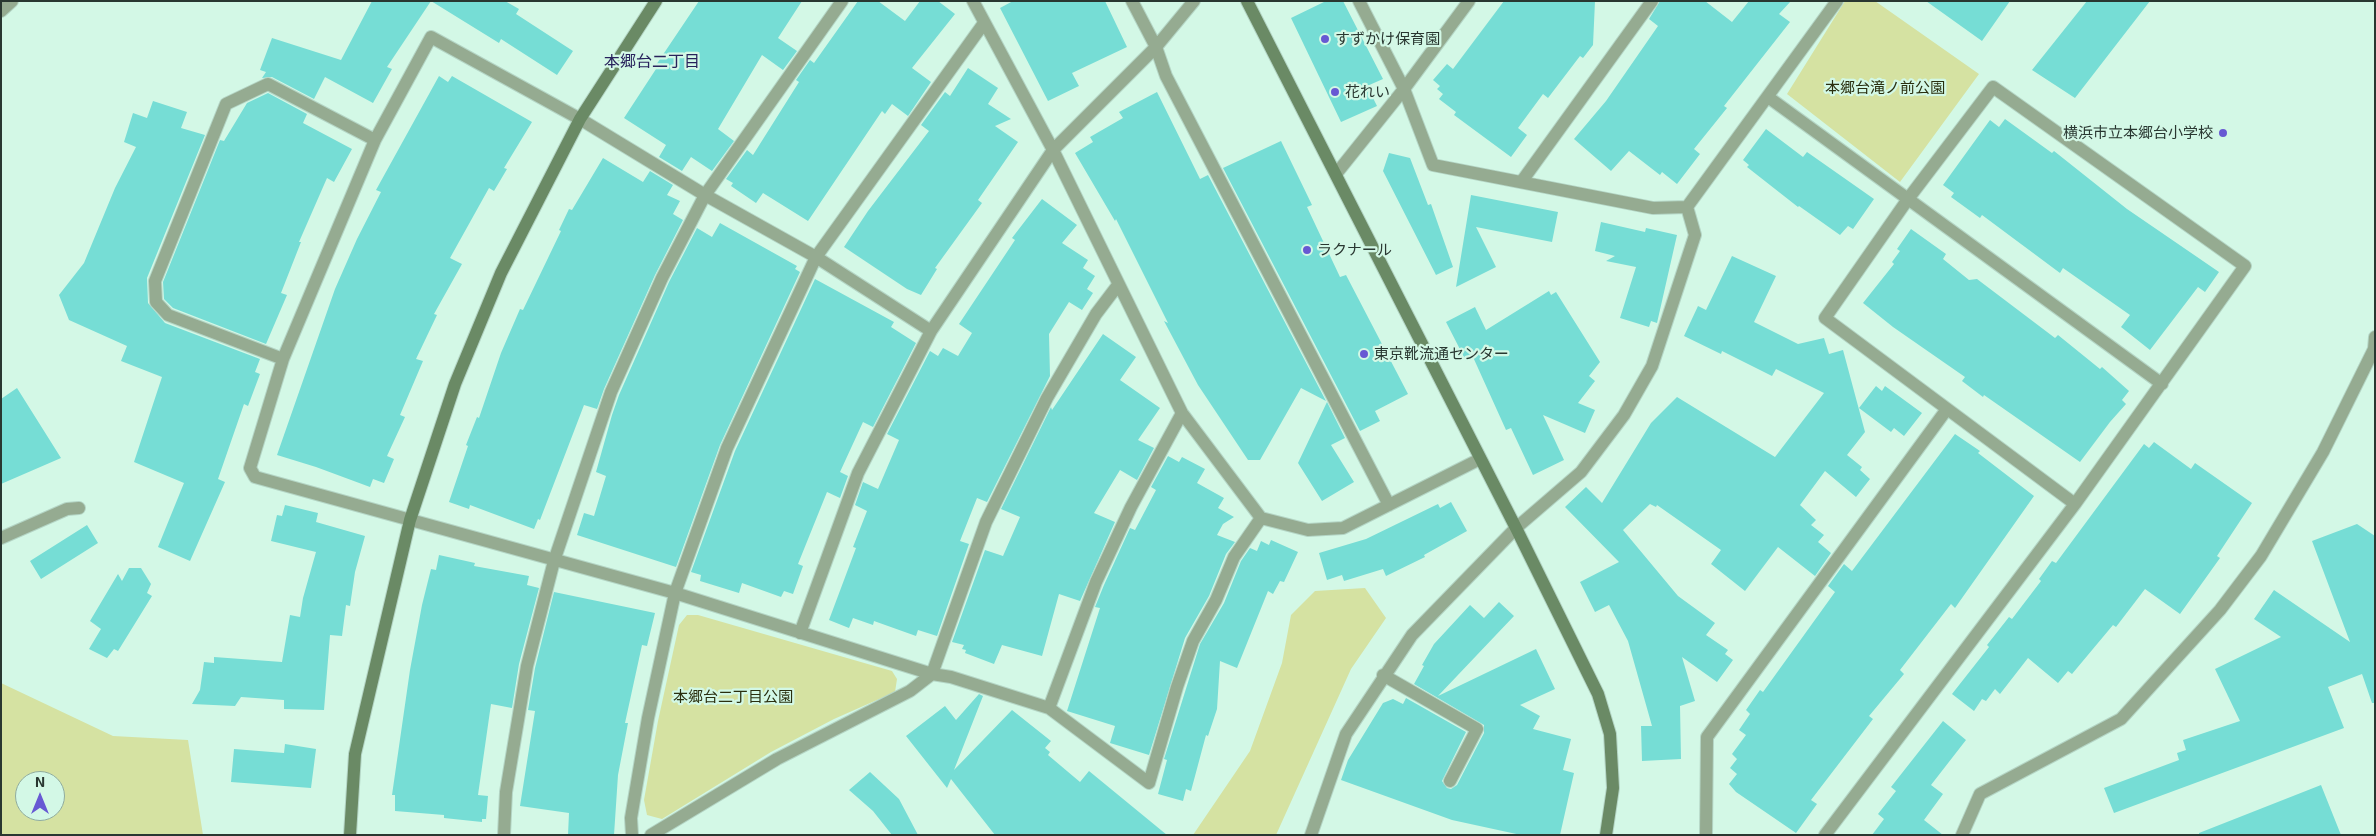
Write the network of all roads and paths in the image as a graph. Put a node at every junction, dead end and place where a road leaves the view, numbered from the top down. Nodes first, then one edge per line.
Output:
1 (12, 1) edge
2 (656, 1) edge
3 (842, 1) edge
4 (973, 1) edge
5 (1132, 1) edge
6 (1194, 1) edge
7 (1247, 1) edge
8 (1359, 1) edge
9 (1469, 1) edge
10 (1652, 1) edge
11 (1837, 1) edge
12 (1, 11) edge
13 (984, 23) junction
14 (1156, 47) junction
15 (1404, 89) junction
16 (1768, 97) junction
17 (580, 119) junction
18 (375, 140) junction
19 (1053, 150) junction
20 (1336, 174) junction
21 (1522, 181) junction
22 (705, 195) junction
23 (1908, 199) junction
24 (1687, 207) junction
25 (816, 257) junction
26 (1118, 284) junction
27 (931, 331) junction
28 (2375, 337) edge
29 (283, 358) junction
30 (2162, 384) junction
31 (1947, 409) junction
32 (1182, 414) junction
33 (1480, 459) junction
34 (2075, 504) junction
35 (1389, 505) junction
36 (79, 508) dead end
37 (1261, 518) junction
38 (410, 520) junction
39 (1516, 528) junction
40 (1, 538) edge
41 (554, 561) junction
42 (676, 593) junction
43 (800, 633) junction
44 (932, 674) junction
45 (1384, 675) junction
46 (1049, 708) junction
47 (1450, 781) dead end
48 (350, 835) edge
49 (504, 835) edge
50 (632, 835) edge
51 (651, 835) edge
52 (1311, 835) edge
53 (1606, 835) edge
54 (1706, 835) edge
55 (1825, 835) edge
56 (1962, 835) edge

1 - 12 street
2 - 17 street
3 - 22 street
4 - 13 street
5 - 14 street
6 - 14 street
7 - 20 street
8 - 15 street
9 - 15 street
10 - 21 street
11 - 16 street
13 - 19 street
13 - 25 street
14 - 19 street
14 - 35 street
15 - 20 street
15 - 21 street
16 - 23 street
16 - 24 street
17 - 18 street
17 - 22 street
17 - 38 street
18 - 29 street
18 - 29 street
19 - 26 street
19 - 27 street
20 - 33 street
21 - 24 street
22 - 25 street
22 - 41 street
23 - 30 street
23 - 30 street
23 - 31 street
24 - 39 street
25 - 27 street
25 - 42 street
26 - 32 street
26 - 44 street
27 - 43 street
28 - 56 street
29 - 38 street
30 - 34 street
31 - 34 street
31 - 54 street
32 - 37 street
32 - 46 street
33 - 35 street
33 - 39 street
34 - 55 street
35 - 37 street
36 - 40 street
37 - 46 street
38 - 41 street
38 - 48 street
39 - 45 street
39 - 53 street
41 - 42 street
41 - 49 street
42 - 43 street
42 - 50 street
43 - 44 street
44 - 46 street
44 - 51 street
45 - 47 street
45 - 52 street

